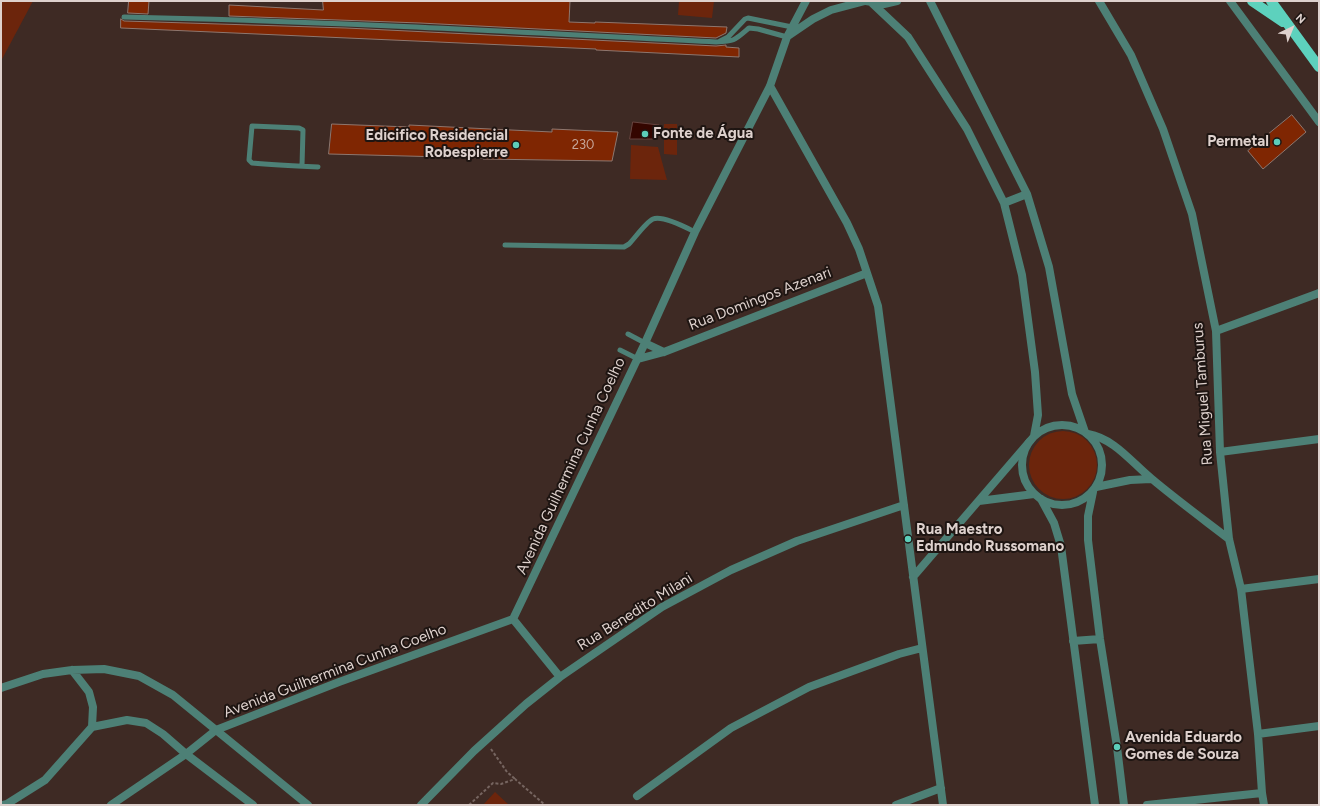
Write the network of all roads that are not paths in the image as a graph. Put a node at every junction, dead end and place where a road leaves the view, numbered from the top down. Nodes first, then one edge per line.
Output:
1 (806, 1) edge
2 (897, 1) edge
3 (930, 1) edge
4 (1099, 1) edge
5 (1230, 1) edge
6 (1252, 1) edge
7 (1271, 1) edge
8 (868, 2) edge
9 (124, 17) dead end
10 (792, 28) junction
11 (1290, 28) junction
12 (787, 37) junction
13 (716, 42) junction
14 (1319, 67) edge
15 (770, 86) junction
16 (1319, 122) edge
17 (302, 166) junction
18 (318, 167) dead end
19 (1027, 194) junction
20 (1004, 203) junction
21 (695, 232) junction
22 (505, 245) dead end
23 (867, 273) junction
24 (1319, 293) edge
25 (1216, 331) junction
26 (628, 334) dead end
27 (645, 343) junction
28 (620, 350) dead end
29 (664, 352) junction
30 (638, 359) junction
31 (1086, 433) junction
32 (1032, 438) junction
33 (1319, 439) edge
34 (1220, 452) junction
35 (1151, 478) junction
36 (1095, 489) junction
37 (1034, 494) junction
38 (1041, 500) junction
39 (979, 501) junction
40 (904, 505) junction
41 (1229, 539) junction
42 (913, 577) junction
43 (1319, 579) edge
44 (1241, 589) junction
45 (513, 619) junction
46 (1100, 638) junction
47 (1074, 641) junction
48 (922, 648) junction
49 (72, 670) junction
50 (560, 677) junction
51 (1, 688) edge
52 (1319, 726) edge
53 (92, 727) junction
54 (216, 730) junction
55 (1258, 734) junction
56 (186, 754) junction
57 (941, 788) junction
58 (1262, 793) junction
59 (637, 796) dead end
60 (3, 805) edge
61 (111, 805) edge
62 (253, 805) edge
63 (308, 805) edge
64 (421, 805) edge
65 (896, 805) edge
66 (943, 805) edge
67 (1095, 805) edge
68 (1124, 805) edge
69 (1147, 805) edge
70 (1264, 805) edge

1 - 10 street, Avenida Guilhermina Cunha Coelho
2 - 8 street
3 - 19 street
4 - 25 street, Rua Miguel Tamburus
5 - 16 street
6 - 11 main road
7 - 11 main road
8 - 12 street
8 - 20 street
9 - 13 lane
10 - 12 street, Avenida Guilhermina Cunha Coelho
10 - 13 lane
11 - 14 main road
12 - 13 lane
12 - 15 street, Avenida Guilhermina Cunha Coelho
15 - 21 street, Avenida Guilhermina Cunha Coelho
15 - 23 street
17 - 17 lane
17 - 18 lane
19 - 20 street
19 - 31 street
20 - 32 street
21 - 22 lane
21 - 27 street, Avenida Guilhermina Cunha Coelho
23 - 29 street, Rua Domingos Azenari
23 - 40 street
24 - 25 street
25 - 34 street, Rua Miguel Tamburus
26 - 27 lane
27 - 29 street
27 - 30 street, Avenida Guilhermina Cunha Coelho
28 - 30 lane
29 - 30 street, Rua Domingos Azenari
30 - 45 street, Avenida Guilhermina Cunha Coelho
31 - 32 street
31 - 35 street
31 - 36 street
32 - 37 street
32 - 39 street
33 - 34 street
34 - 41 street, Rua Miguel Tamburus
35 - 36 street
35 - 41 street
36 - 38 street
36 - 46 street
37 - 38 street
37 - 39 street
38 - 47 street
39 - 42 street
40 - 42 street
40 - 50 street, Rua Benedito Milani
41 - 44 street, Rua Miguel Tamburus
42 - 48 street
43 - 44 street
44 - 55 street, Rua Miguel Tamburus
45 - 50 street
45 - 54 street, Avenida Guilhermina Cunha Coelho
46 - 47 street
46 - 68 street
47 - 67 street
48 - 57 street
48 - 59 street
49 - 51 street
49 - 53 street
49 - 54 street
50 - 64 street, Rua Benedito Milani
52 - 55 street
53 - 56 street
53 - 60 street
54 - 56 street, Avenida Guilhermina Cunha Coelho
54 - 63 street
55 - 58 street, Rua Miguel Tamburus
56 - 61 street, Avenida Guilhermina Cunha Coelho
56 - 62 street
57 - 65 street
57 - 66 street
58 - 69 street
58 - 70 street, Rua Miguel Tamburus

